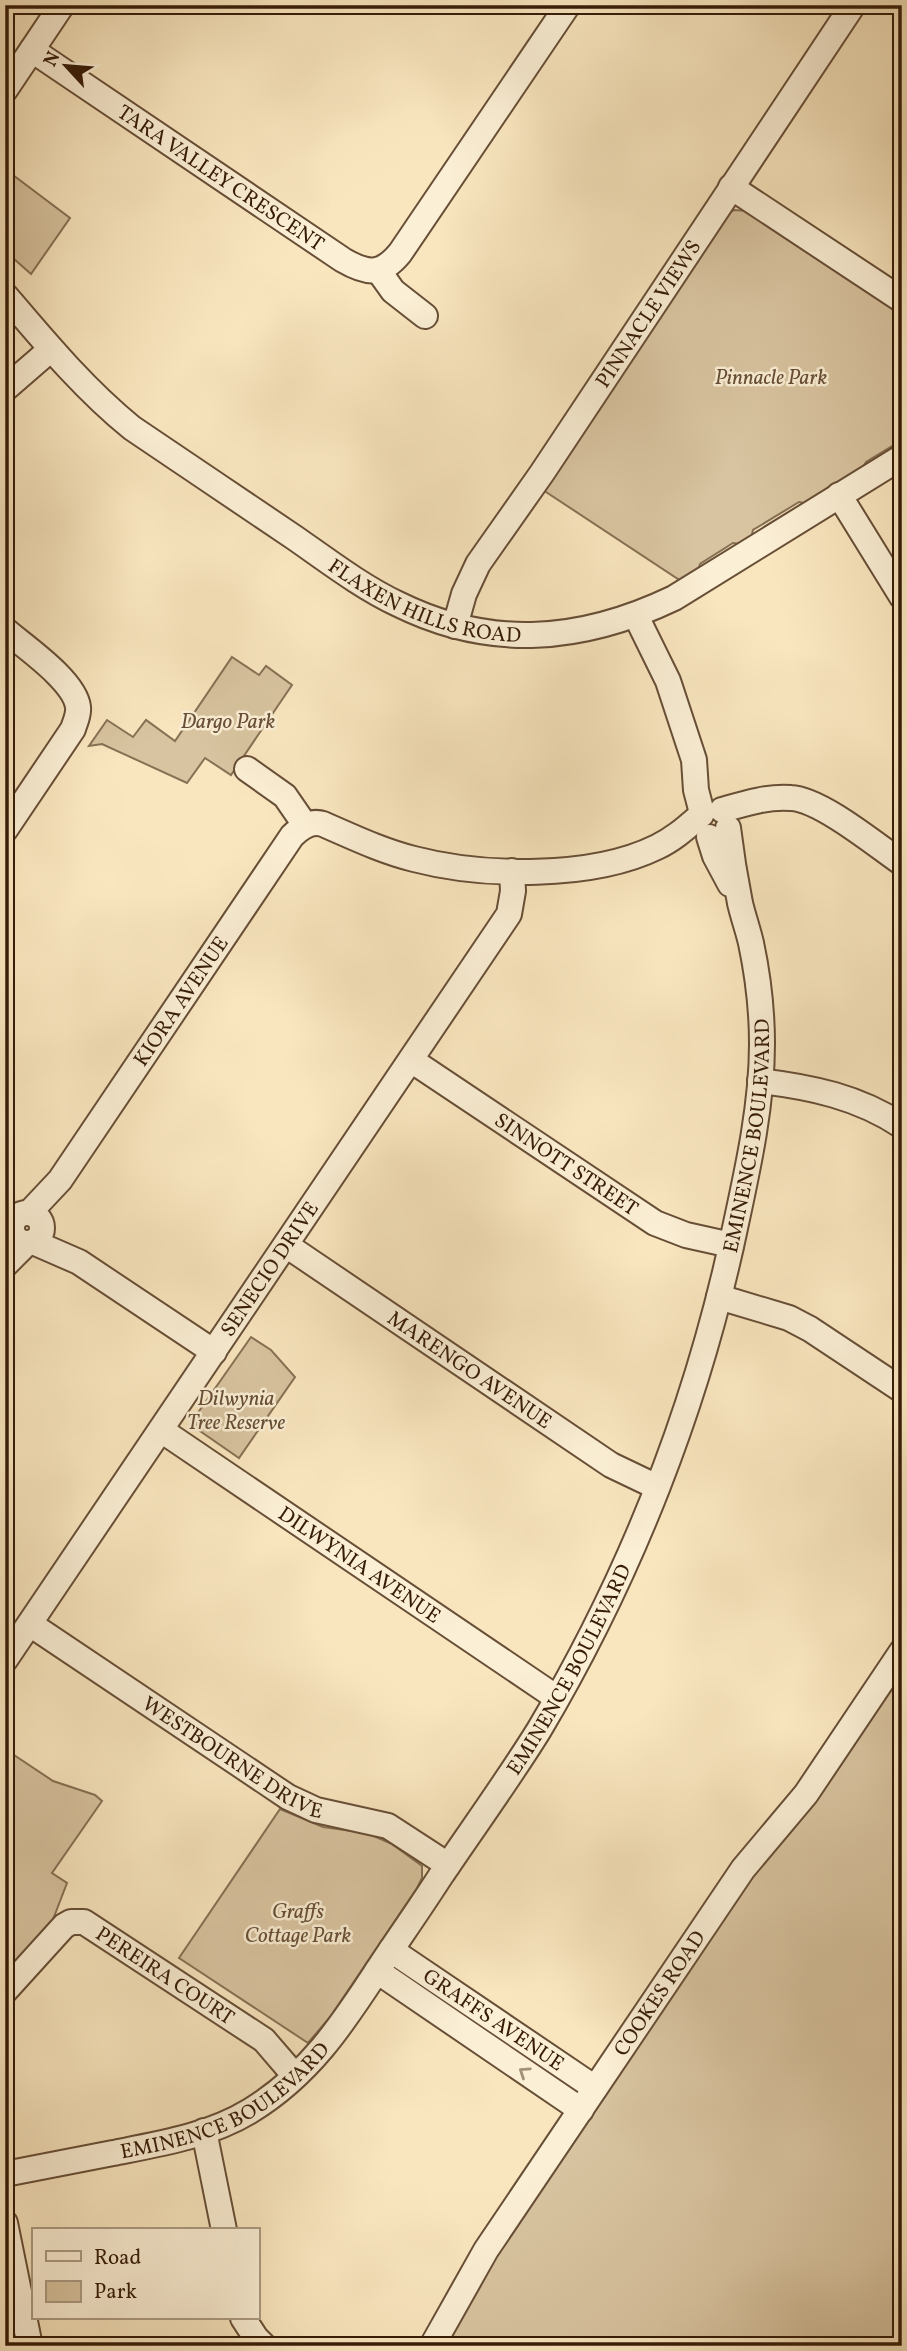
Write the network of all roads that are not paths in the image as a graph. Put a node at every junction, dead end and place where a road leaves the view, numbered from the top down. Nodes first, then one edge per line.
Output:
1 (62, 5) edge
2 (568, 5) edge
3 (853, 5) edge
4 (32, 50) junction
5 (5, 90) edge
6 (731, 187) junction
7 (378, 270) junction
8 (5, 295) edge
9 (902, 300) edge
10 (425, 316) dead end
11 (50, 350) junction
12 (5, 389) edge
13 (902, 457) edge
14 (839, 495) junction
15 (902, 597) edge
16 (643, 613) junction
17 (455, 626) junction
18 (5, 630) edge
19 (247, 769) dead end
20 (715, 822) junction
21 (305, 825) junction
22 (5, 830) edge
23 (902, 863) edge
24 (512, 871) junction
25 (411, 1060) junction
26 (760, 1081) junction
27 (902, 1126) edge
28 (22, 1228) edge
29 (285, 1245) junction
30 (731, 1245) junction
31 (5, 1265) edge
32 (719, 1297) junction
33 (214, 1352) junction
34 (902, 1390) edge
35 (161, 1430) junction
36 (657, 1487) junction
37 (30, 1624) junction
38 (902, 1651) edge
39 (5, 1660) edge
40 (556, 1698) junction
41 (448, 1865) junction
42 (391, 1950) junction
43 (377, 1971) junction
44 (5, 1991) edge
45 (295, 2076) junction
46 (595, 2088) junction
47 (581, 2110) junction
48 (204, 2131) junction
49 (5, 2175) edge
50 (5, 2223) edge
51 (224, 2228) edge
52 (244, 2320) edge
53 (30, 2346) edge
54 (264, 2346) edge
55 (432, 2346) edge

1 - 4 street
2 - 7 street
3 - 6 street, PINNACLE VIEWS
4 - 5 street
4 - 7 street, TARA VALLEY CRESCENT
6 - 9 street
6 - 17 street, PINNACLE VIEWS
7 - 10 street
8 - 11 street, FLAXEN HILLS ROAD
11 - 12 street
11 - 17 street, FLAXEN HILLS ROAD
13 - 14 street, FLAXEN HILLS ROAD
14 - 15 street
14 - 16 street, FLAXEN HILLS ROAD
16 - 17 street, FLAXEN HILLS ROAD
16 - 20 street, EMINENCE BOULEVARD
18 - 22 street
19 - 21 street
20 - 23 street
20 - 24 street
20 - 26 street, EMINENCE BOULEVARD
21 - 24 street
21 - 28 street, KIORA AVENUE
24 - 25 street, SENECIO DRIVE
25 - 29 street, SENECIO DRIVE
25 - 30 street, SINNOTT STREET
26 - 27 street
26 - 30 street, EMINENCE BOULEVARD
28 - 31 street, KIORA AVENUE
28 - 33 street
29 - 33 street, SENECIO DRIVE
29 - 36 street, MARENGO AVENUE
30 - 32 street, EMINENCE BOULEVARD
32 - 34 street
32 - 36 street, EMINENCE BOULEVARD
33 - 35 street, SENECIO DRIVE
35 - 37 street, SENECIO DRIVE
35 - 40 street, DILWYNIA AVENUE
36 - 40 street, EMINENCE BOULEVARD
37 - 39 street, SENECIO DRIVE
37 - 41 street, WESTBOURNE DRIVE
38 - 46 street, COOKES ROAD
40 - 41 street, EMINENCE BOULEVARD
41 - 42 street, EMINENCE BOULEVARD
42 - 43 street, EMINENCE BOULEVARD
42 - 46 street, GRAFFS AVENUE
43 - 45 street, EMINENCE BOULEVARD
47 -> 43 street, GRAFFS AVENUE
44 - 45 street, PEREIRA COURT
45 - 48 street, EMINENCE BOULEVARD
46 - 47 street, COOKES ROAD
47 - 55 street, COOKES ROAD
48 - 49 street, EMINENCE BOULEVARD
48 - 51 street
50 - 53 street
52 - 54 street

